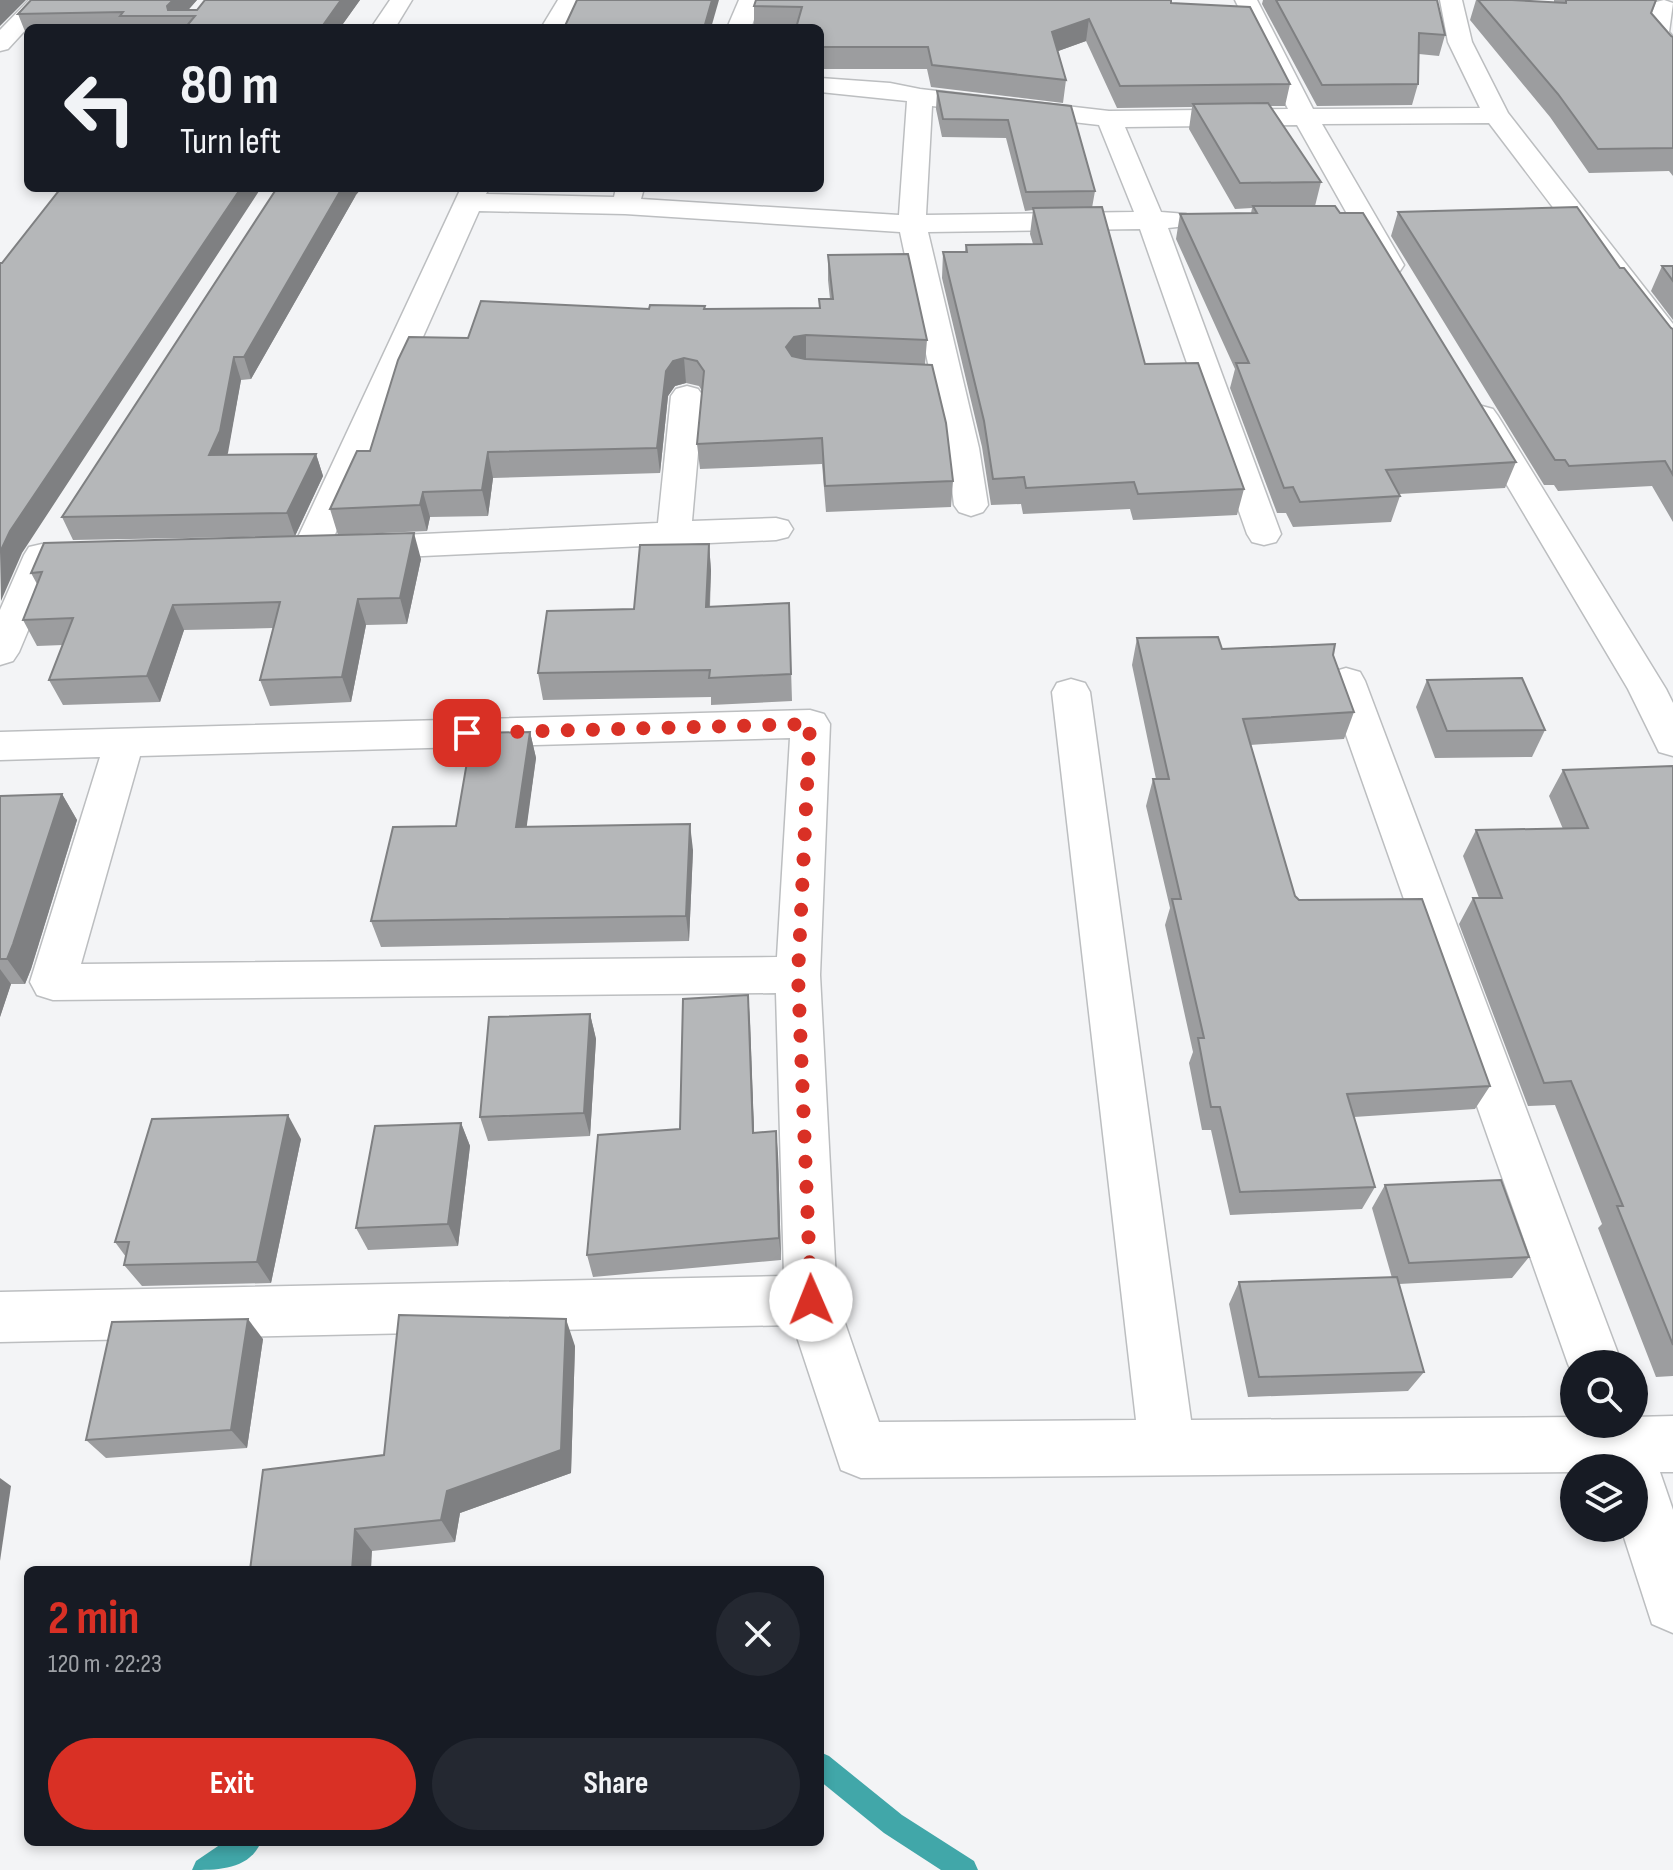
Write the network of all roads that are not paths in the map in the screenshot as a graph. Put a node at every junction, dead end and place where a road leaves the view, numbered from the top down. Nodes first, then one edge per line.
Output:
1 (42, 0) edge
2 (401, 0) edge
3 (569, 0) edge
4 (750, 0) edge
5 (1246, 0) edge
6 (1451, 0) edge
7 (1666, 5) edge
8 (386, 24) edge
9 (555, 24) edge
10 (741, 24) edge
11 (0, 45) edge
12 (24, 47) edge
13 (1673, 52) edge
14 (824, 85) edge
15 (920, 97) junction
16 (1496, 115) junction
17 (1306, 118) junction
18 (1109, 119) junction
19 (472, 195) edge
20 (627, 197) edge
21 (1545, 218) edge
22 (1576, 218) junction
23 (1196, 219) edge
24 (1151, 220) junction
25 (912, 224) junction
26 (1402, 285) edge
27 (1673, 344) edge
28 (853, 374) edge
29 (947, 378) junction
30 (1467, 392) edge
31 (687, 396) dead end
32 (971, 505) dead end
33 (776, 529) dead end
34 (674, 533) junction
35 (1264, 534) dead end
36 (105, 554) edge
37 (0, 652) edge
38 (1346, 681) edge
39 (1071, 692) dead end
40 (1673, 742) edge
41 (124, 743) junction
42 (0, 746) edge
43 (798, 975) junction
44 (811, 1300) junction
45 (0, 1317) edge
46 (1590, 1350) edge
47 (1167, 1446) junction
48 (1636, 1451) edge
49 (1673, 1603) edge

1 - 11 street
2 - 8 street
3 - 9 street
4 - 10 street
5 - 17 street
6 - 16 street
7 - 13 street
11 - 12 street
14 - 15 street
15 - 18 street
15 - 25 street
16 - 17 street
16 - 22 street
17 - 18 street
17 - 26 street
18 - 24 street
19 - 20 street
19 - 34 street
20 - 25 street
21 - 22 street
22 - 27 street
23 - 24 street
24 - 25 street
24 - 35 street
25 - 29 street
28 - 29 street
29 - 32 street
30 - 40 street
31 - 34 street
33 - 34 street
36 - 37 street
38 - 46 street
39 - 47 street
41 - 42 street
41 - 43 street
41 - 43 street
43 - 44 street
44 - 45 street
44 - 47 street
47 - 48 street
48 - 49 street

